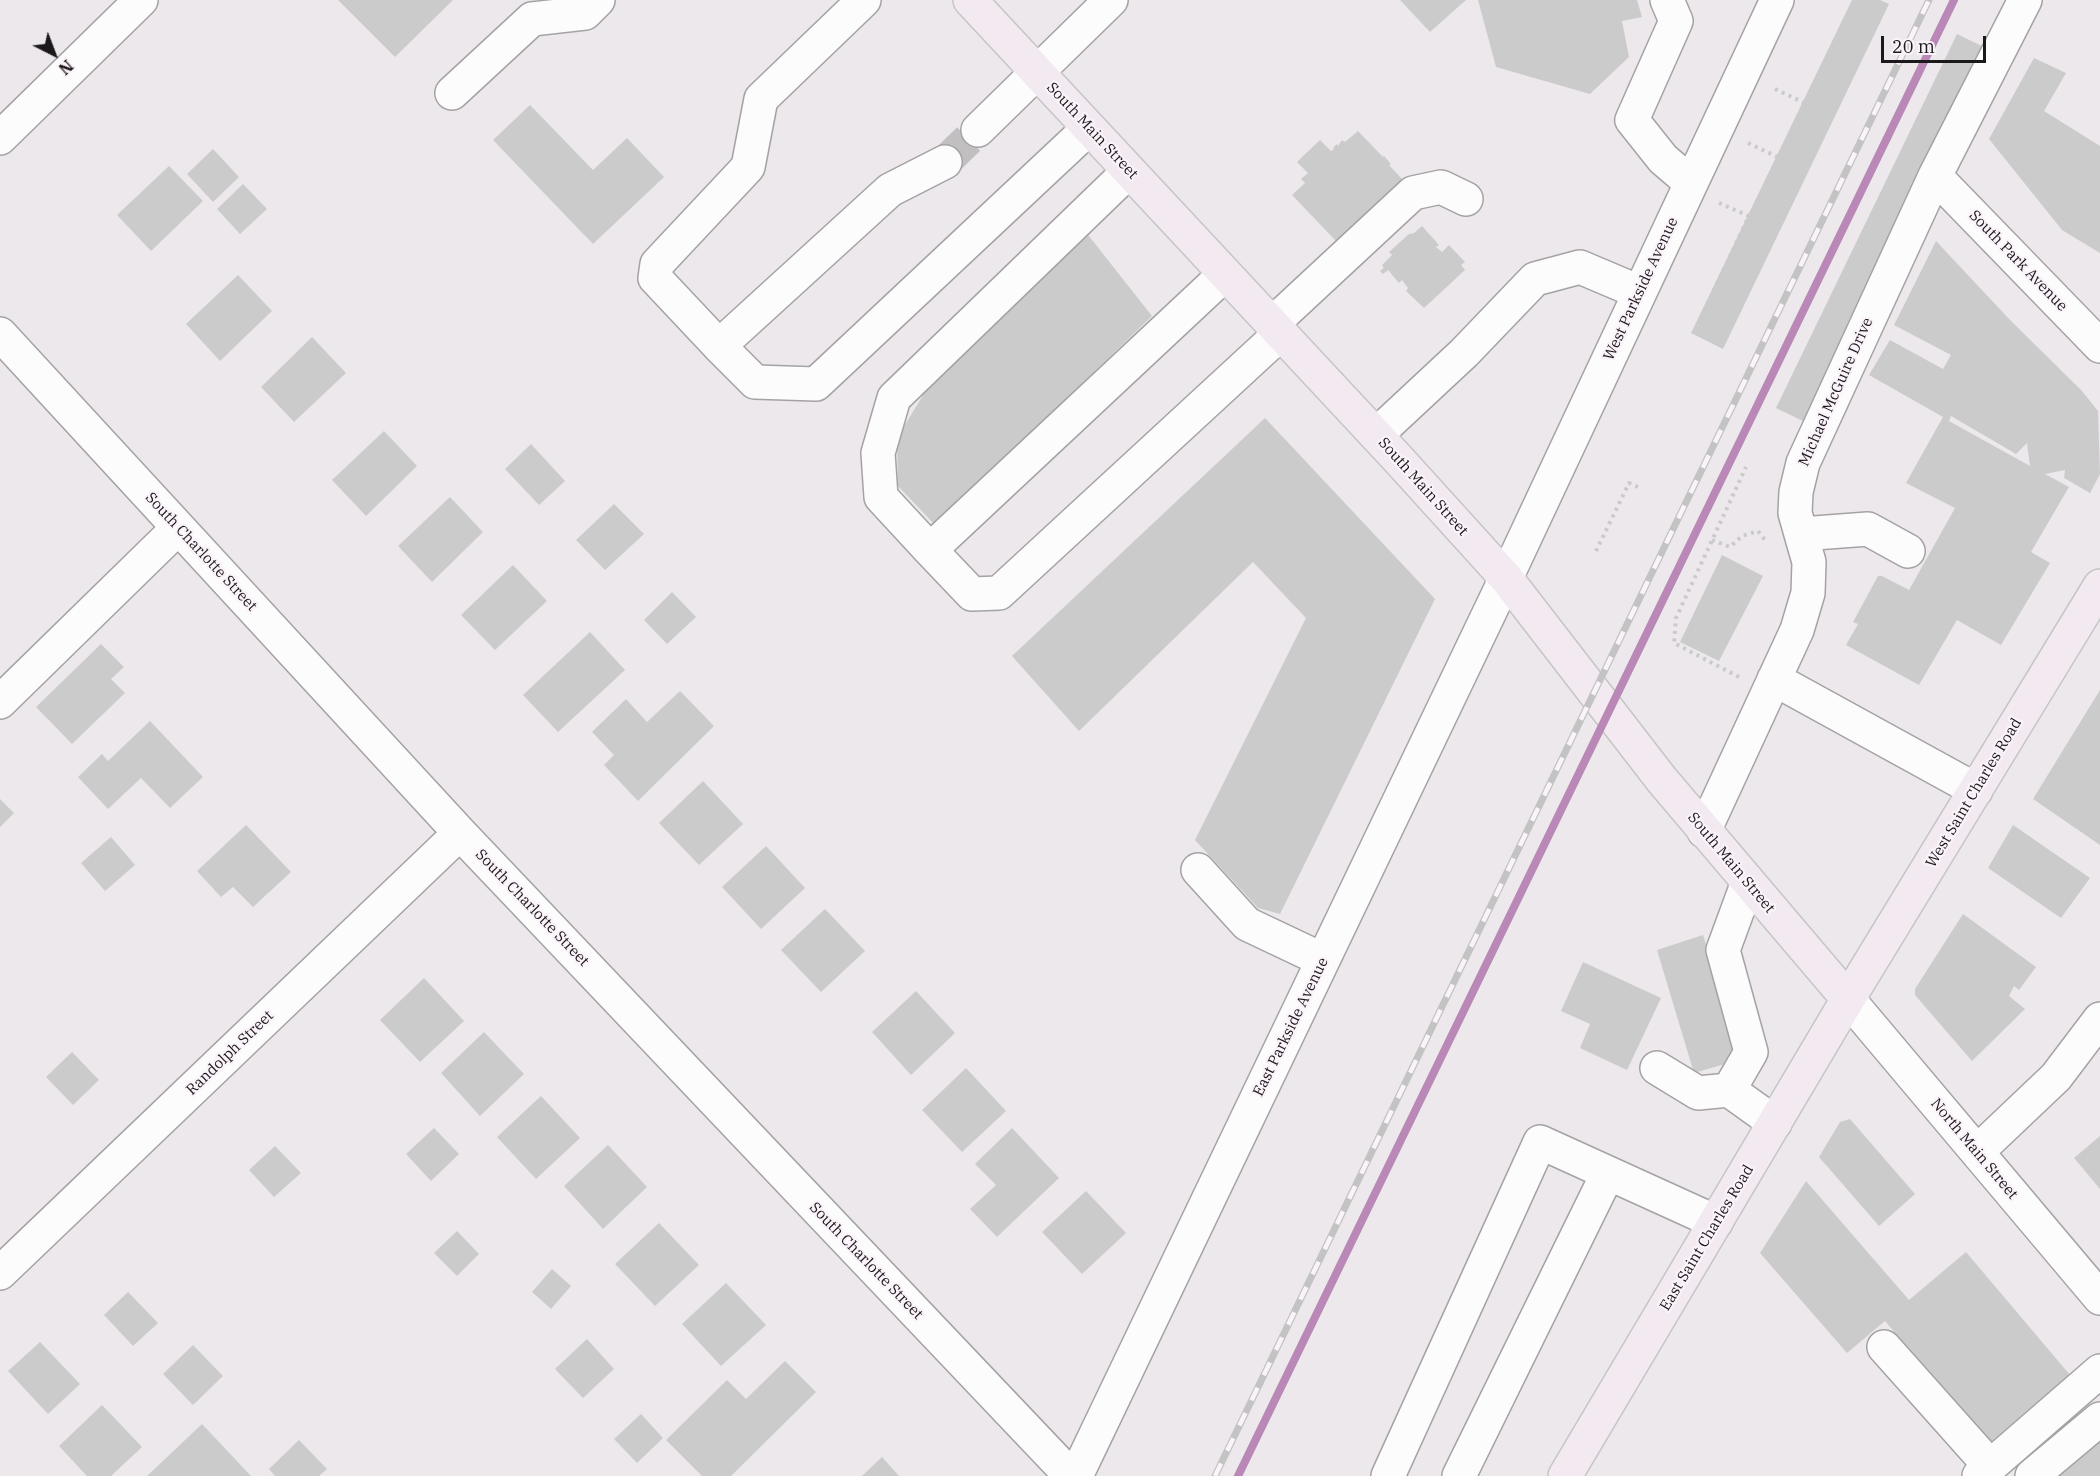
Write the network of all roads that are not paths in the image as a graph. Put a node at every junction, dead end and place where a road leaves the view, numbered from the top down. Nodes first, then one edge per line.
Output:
1 (141, 0) edge
2 (598, 0) edge
3 (864, 0) edge
4 (970, 0) edge
5 (1111, 0) edge
6 (1667, 0) edge
7 (1777, 0) edge
8 (2025, 0) edge
9 (1037, 72) junction
10 (452, 93) dead end
11 (1089, 128) junction
12 (978, 130) tunnel mouth
13 (0, 138) edge
14 (945, 162) tunnel mouth
15 (1129, 171) junction
16 (1935, 176) junction
17 (1691, 183) junction
18 (1466, 199) dead end
19 (1225, 274) junction
20 (1639, 292) junction
21 (1276, 329) junction
22 (0, 334) edge
23 (719, 346) junction
24 (2100, 346) edge
25 (1376, 435) junction
26 (178, 528) junction
27 (1801, 534) junction
28 (930, 550) junction
29 (1908, 551) dead end
30 (1506, 578) junction
31 (2100, 586) edge
32 (1761, 681) junction
33 (0, 702) edge
34 (1976, 790) junction
35 (1704, 831) junction
36 (460, 833) junction
37 (1198, 870) dead end
38 (1748, 882) junction
39 (1323, 960) junction
40 (1848, 999) junction
41 (2100, 1019) edge
42 (1657, 1068) dead end
43 (1729, 1090) junction
44 (1775, 1123) junction
45 (1977, 1152) junction
46 (1608, 1173) junction
47 (1716, 1222) junction
48 (0, 1273) edge
49 (2100, 1298) edge
50 (1884, 1347) dead end
51 (2100, 1371) edge
52 (2100, 1419) edge
53 (1985, 1471) edge
54 (1071, 1476) edge
55 (1076, 1476) edge
56 (1388, 1476) edge
57 (1459, 1476) edge
58 (1565, 1476) edge
59 (2032, 1476) edge

1 - 13 street
2 - 10 street
3 - 23 street
4 - 9 main road, South Main Street
5 - 9 street
6 - 17 street
7 - 17 street, West Parkside Avenue
8 - 16 street, Michael McGuire Drive
9 - 11 main road, South Main Street
9 - 12 street
11 - 15 main road, South Main Street
11 - 23 street
14 - 23 street
15 - 19 main road, South Main Street
15 - 28 street
16 - 24 street, South Park Avenue
16 - 27 street, Michael McGuire Drive
17 - 20 street, West Parkside Avenue
18 - 21 street
19 - 21 main road, South Main Street
19 - 28 street
20 - 25 street
20 - 30 street, West Parkside Avenue
21 - 25 main road, South Main Street
21 - 28 street
22 - 26 street, South Charlotte Street
25 - 30 main road, South Main Street
26 - 33 street
26 - 36 street, South Charlotte Street
27 - 29 street
27 - 32 street, Michael McGuire Drive
30 - 35 main road, South Main Street
30 - 39 street, East Parkside Avenue
31 - 34 main road, West Saint Charles Road
32 - 34 street
32 - 35 street, Michael McGuire Drive
34 - 40 main road, West Saint Charles Road
35 - 38 main road, South Main Street
36 - 48 street, Randolph Street
36 - 54 street, South Charlotte Street
37 - 39 street
38 - 40 main road, South Main Street
38 - 43 street
39 - 55 street, East Parkside Avenue
40 - 44 main road, East Saint Charles Road
40 - 45 street, North Main Street
41 - 45 street
42 - 43 street
43 - 44 street
44 - 47 main road, East Saint Charles Road
45 - 49 street, North Main Street
46 - 47 street
46 - 56 street
46 - 57 street
47 - 58 main road, East Saint Charles Road
50 - 53 street
51 - 53 street
52 - 59 street

